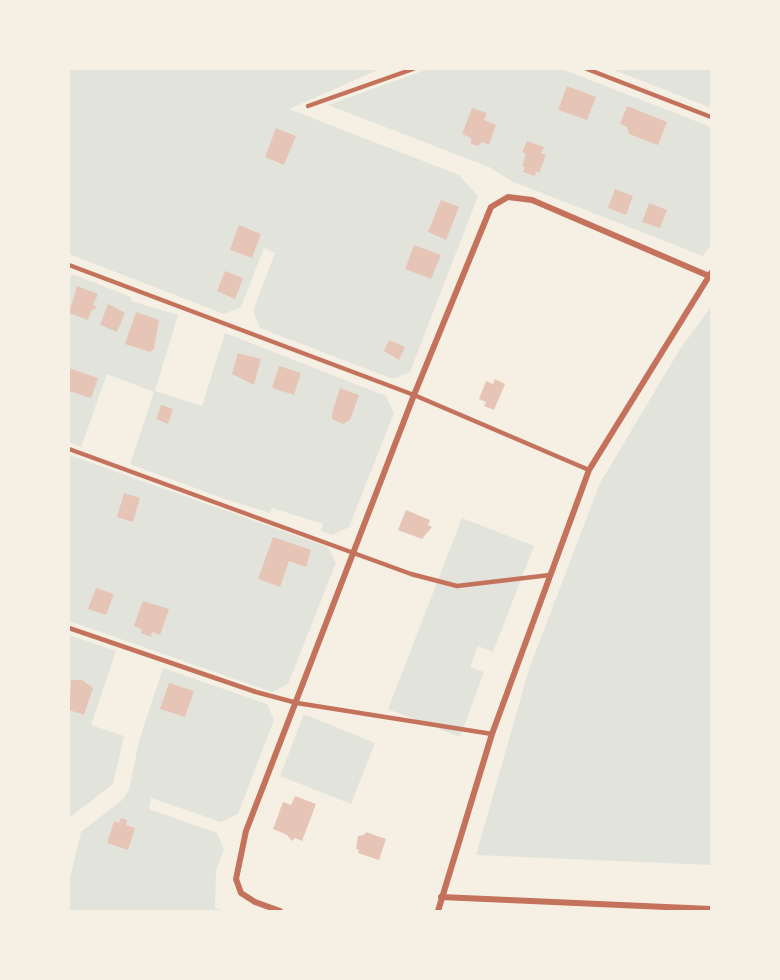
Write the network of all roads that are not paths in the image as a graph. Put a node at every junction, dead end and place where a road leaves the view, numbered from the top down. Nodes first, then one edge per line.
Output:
1 (413, 69) edge
2 (587, 69) edge
3 (308, 106) dead end
4 (711, 117) edge
5 (69, 265) edge
6 (710, 274) edge
7 (414, 395) junction
8 (69, 449) edge
9 (589, 470) junction
10 (355, 552) junction
11 (550, 574) junction
12 (69, 628) edge
13 (297, 703) junction
14 (492, 734) junction
15 (441, 897) junction
16 (711, 909) edge
17 (280, 911) edge
18 (438, 911) edge

1 - 3 lane
2 - 4 lane
5 - 7 lane
6 - 7 street
6 - 9 street
7 - 9 lane
7 - 10 street
8 - 10 lane
9 - 11 street
10 - 11 lane
10 - 13 street
11 - 14 street
12 - 13 lane
13 - 14 lane
13 - 17 street
14 - 15 street
15 - 16 street
15 - 18 street

